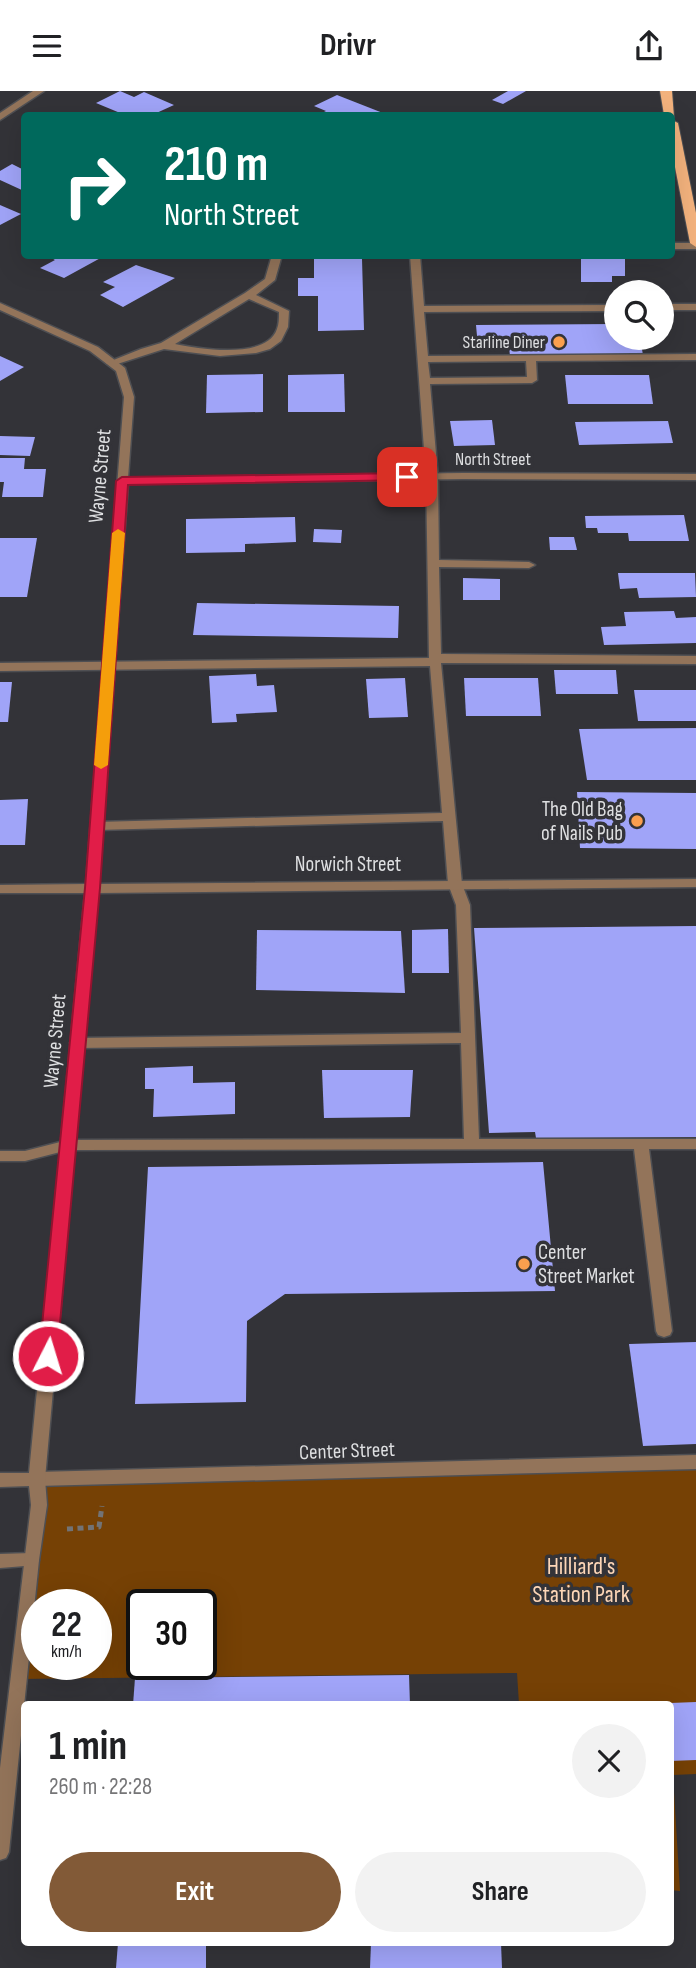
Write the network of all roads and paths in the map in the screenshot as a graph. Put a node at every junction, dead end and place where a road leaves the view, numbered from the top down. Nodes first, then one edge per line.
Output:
1 (39, 91) edge
2 (666, 91) edge
3 (670, 112) edge
4 (0, 117) edge
5 (675, 138) edge
6 (696, 245) edge
7 (675, 246) edge
8 (276, 259) edge
9 (415, 259) edge
10 (249, 295) junction
11 (0, 306) edge
12 (674, 307) edge
13 (696, 307) edge
14 (604, 308) edge
15 (418, 309) junction
16 (164, 346) junction
17 (531, 358) junction
18 (696, 358) edge
19 (423, 359) junction
20 (111, 363) junction
21 (424, 381) junction
22 (432, 477) junction
23 (696, 477) edge
24 (122, 481) junction
25 (434, 563) junction
26 (529, 565) dead end
27 (436, 660) junction
28 (696, 660) edge
29 (108, 666) junction
30 (0, 667) edge
31 (449, 817) junction
32 (97, 826) junction
33 (696, 883) edge
34 (455, 884) junction
35 (92, 888) junction
36 (0, 889) edge
37 (468, 1038) junction
38 (77, 1042) junction
39 (641, 1144) junction
40 (696, 1144) edge
41 (68, 1145) junction
42 (472, 1145) junction
43 (0, 1156) edge
44 (664, 1331) dead end
45 (696, 1462) edge
46 (37, 1479) junction
47 (0, 1480) edge
48 (31, 1560) junction
49 (0, 1561) edge
50 (5, 1752) edge
51 (0, 1852) edge

1 - 4 street
2 - 3 main road
5 - 6 main road
6 - 7 street
8 - 10 street
9 - 15 street
10 - 16 street
10 - 16 street
11 - 20 street, Wayne Street
12 - 13 street
14 - 15 street
15 - 19 street
16 - 20 street
17 - 18 street
17 - 19 street
17 - 21 street
19 - 21 street
20 - 24 street, Wayne Street
21 - 22 street
22 - 23 street, North Street
22 - 24 street, North Street
22 - 25 street
24 - 29 street, Wayne Street
25 - 26 street
25 - 27 street
27 - 28 street
27 - 29 street
27 - 31 street
29 - 30 street
29 - 32 street, Wayne Street
31 - 32 street
31 - 34 street
32 - 35 street, Wayne Street
33 - 34 street, Norwich Street
34 - 35 street, Norwich Street
34 - 37 street
35 - 36 street, Norwich Street
35 - 38 street, Wayne Street
37 - 38 street
37 - 42 street
38 - 41 street, Wayne Street
39 - 40 street
39 - 42 street
39 - 44 street
41 - 42 street
41 - 43 street
41 - 46 street, Wayne Street
45 - 46 street, Center Street
46 - 47 street, Center Street
46 - 48 street, Wayne Street
48 - 49 street
48 - 50 street, Wayne Street
50 - 51 street, Wayne Street

